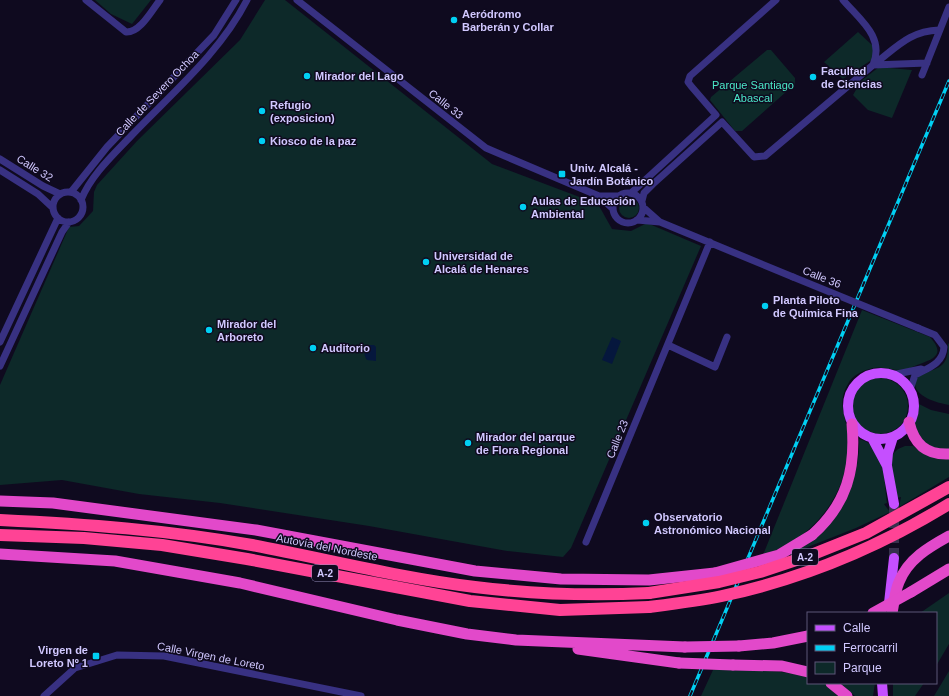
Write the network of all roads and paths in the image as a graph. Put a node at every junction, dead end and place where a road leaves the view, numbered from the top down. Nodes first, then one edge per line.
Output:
1 (86, 0) edge
2 (160, 0) edge
3 (236, 0) edge
4 (248, 0) edge
5 (296, 0) edge
6 (776, 0) edge
7 (843, 0) edge
8 (949, 7) edge
9 (938, 30) junction
10 (927, 63) junction
11 (873, 65) junction
12 (922, 75) dead end
13 (716, 115) junction
14 (722, 122) junction
15 (0, 159) edge
16 (0, 170) edge
17 (71, 192) junction
18 (631, 193) junction
19 (60, 194) junction
20 (599, 196) junction
21 (619, 196) junction
22 (81, 200) junction
23 (643, 204) junction
24 (53, 208) junction
25 (613, 209) junction
26 (58, 218) junction
27 (638, 220) junction
28 (68, 222) junction
29 (660, 222) junction
30 (710, 242) junction
31 (726, 336) dead end
32 (0, 342) edge
33 (668, 345) junction
34 (0, 366) edge
35 (929, 367) junction
36 (892, 375) junction
37 (910, 390) junction
38 (909, 422) junction
39 (852, 424) junction
40 (893, 437) junction
41 (872, 438) junction
42 (949, 454) edge
43 (887, 466) junction
44 (949, 487) edge
45 (0, 501) edge
46 (894, 504) tunnel mouth
47 (949, 504) edge
48 (0, 520) edge
49 (0, 535) edge
50 (949, 536) edge
51 (84, 538) junction
52 (0, 541) edge
53 (586, 542) dead end
54 (0, 554) edge
55 (894, 558) tunnel mouth
56 (949, 569) edge
57 (649, 586) junction
58 (474, 587) junction
59 (620, 587) joint
60 (875, 612) edge
61 (888, 612) edge
62 (892, 612) edge
63 (467, 634) junction
64 (807, 636) edge
65 (807, 672) edge
66 (832, 684) edge
67 (882, 684) edge
68 (44, 696) edge
69 (361, 696) edge
70 (848, 696) edge
71 (878, 696) edge
72 (883, 696) edge

1 - 2 street
3 - 17 street, Calle de Severo Ochoa
4 - 22 street, Calle de Severo Ochoa
5 - 20 street, Calle 33
6 - 13 street
7 - 11 street
8 - 9 street
9 - 10 street
9 - 11 street
10 - 11 street
10 - 12 street
11 - 14 street
13 - 14 street
13 - 18 street
14 - 23 street
15 - 19 street, Calle 32
16 - 24 street, Calle 32
17 - 19 street
17 - 22 street
18 - 21 street
18 - 23 street
19 - 24 street
20 - 21 street, Calle 33
20 - 25 street, Calle 33
21 - 25 street
22 - 28 street
23 - 27 street
23 - 29 street, Calle 36
24 - 26 street
25 - 27 street
26 - 28 street
26 - 32 street
27 - 29 street, Calle 36
28 - 34 street
29 - 30 street, Calle 36
30 - 33 street, Calle 23
30 - 35 street, Calle 36, bridge
31 - 33 street
33 - 53 street, Calle 23
35 - 36 street, Calle 36
35 - 37 street, Calle 36
36 - 37 main road
36 - 39 main road
37 - 38 main road
38 - 40 main road
38 - 42 highway
39 - 41 main road
39 - 57 highway, bridge
40 - 41 main road
40 - 43 main road
41 - 43 main road
43 - 46 main road
44 - 57 highway, A-2, bridge
45 - 57 highway
47 - 51 highway, A-2, bridge
48 - 58 highway, Autovía del Nordeste / A-2
49 - 51 highway, A-2
50 - 62 highway
51 - 52 highway
54 - 63 highway
55 - 61 main road
56 - 60 highway, bridge
57 - 58 highway, Autovía del Nordeste / A-2
57 - 59 highway
58 - 59 highway
63 - 64 highway, bridge
63 - 65 highway, bridge
66 - 70 highway
67 - 71 main road
67 - 72 main road
68 - 69 street, Calle Virgen de Loreto

